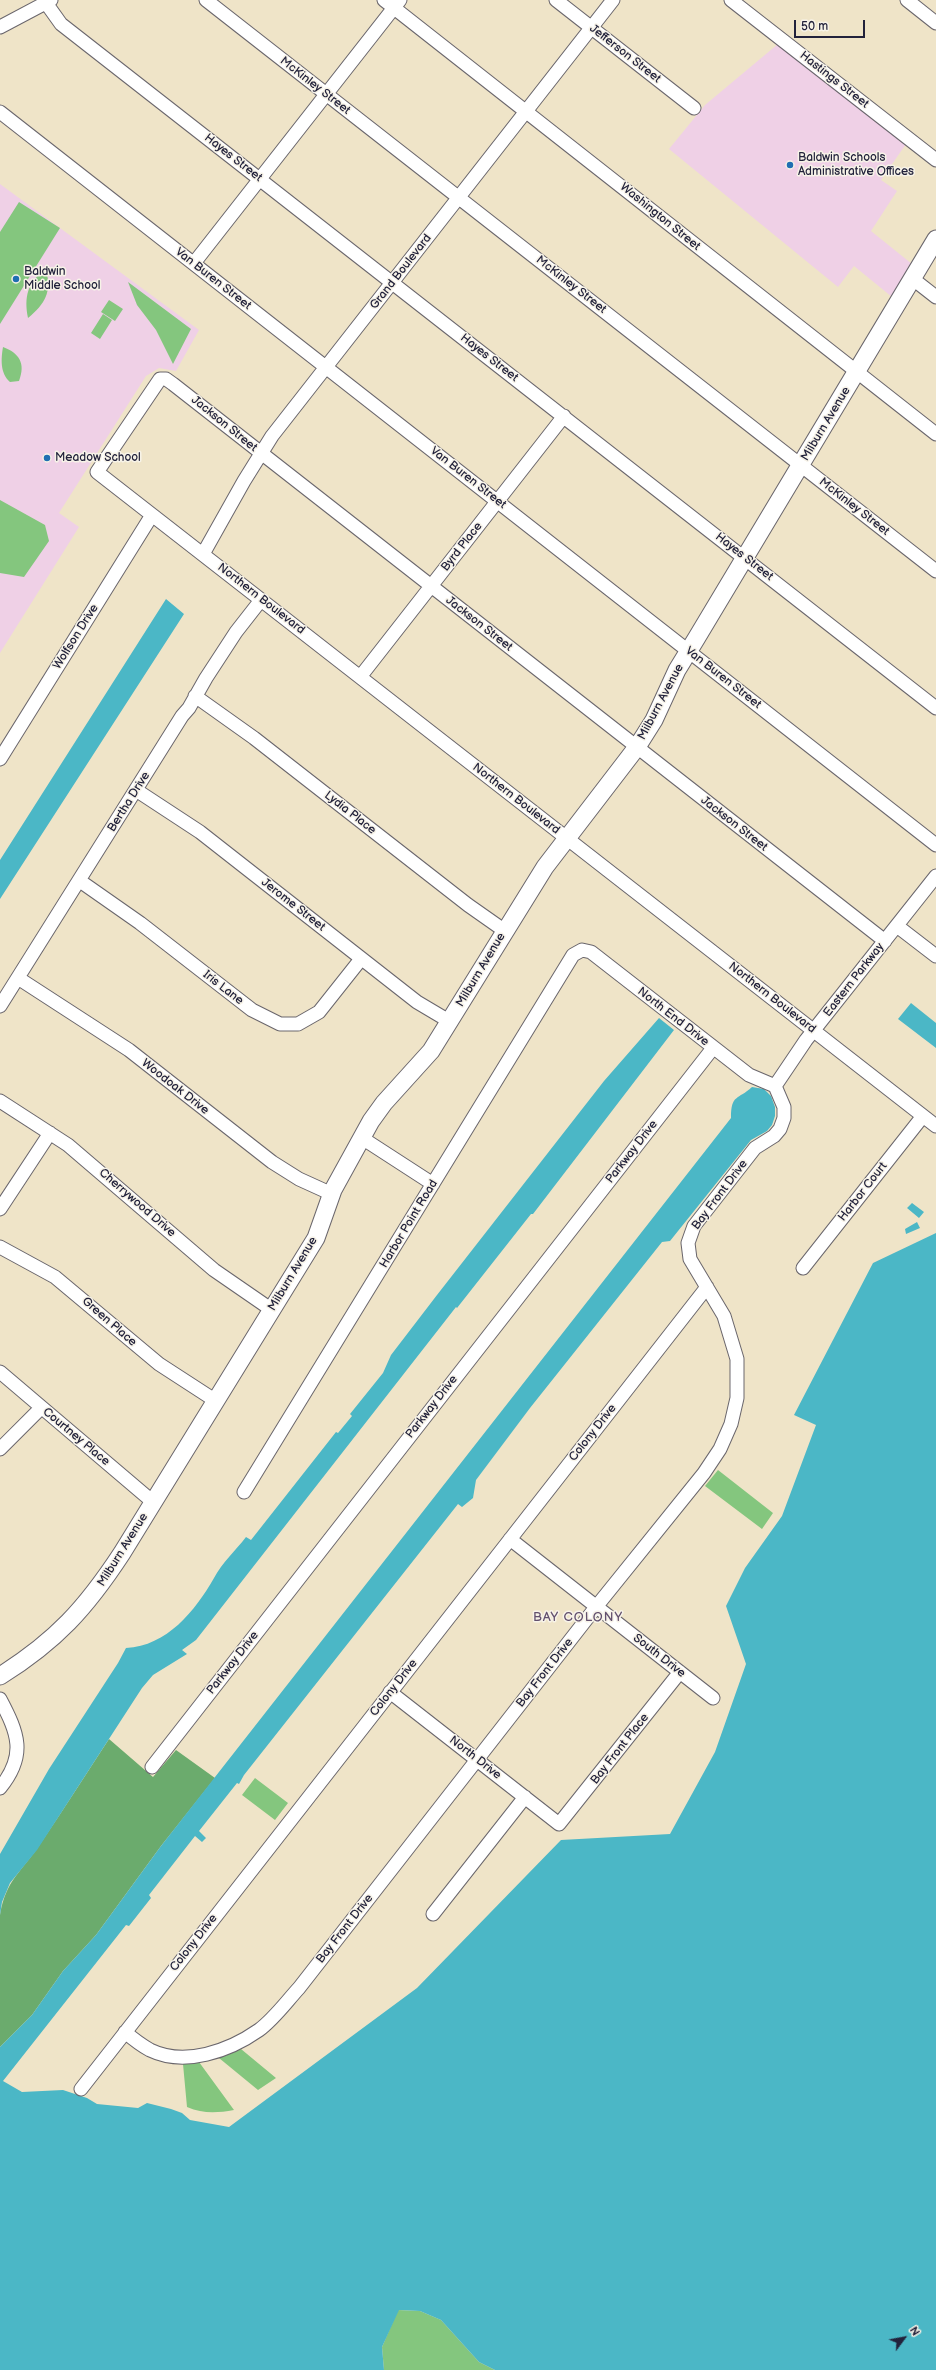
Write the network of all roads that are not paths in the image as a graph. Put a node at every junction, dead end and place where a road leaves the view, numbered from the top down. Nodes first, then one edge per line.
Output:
1 (206, 0) edge
2 (556, 0) edge
3 (613, 0) edge
4 (731, 0) edge
5 (907, 0) edge
6 (49, 1) edge
7 (393, 3) edge
8 (936, 23) edge
9 (0, 27) edge
10 (591, 27) junction
11 (326, 95) junction
12 (694, 108) dead end
13 (0, 112) edge
14 (526, 113) junction
15 (936, 160) edge
16 (260, 179) junction
17 (459, 198) junction
18 (936, 239) edge
19 (194, 263) junction
20 (913, 279) junction
21 (392, 283) junction
22 (936, 297) edge
23 (326, 368) junction
24 (857, 372) junction
25 (564, 416) junction
26 (936, 434) edge
27 (262, 455) junction
28 (801, 466) junction
29 (97, 472) joint
30 (498, 502) junction
31 (152, 515) junction
32 (203, 554) junction
33 (745, 558) junction
34 (936, 571) edge
35 (431, 586) junction
36 (261, 600) junction
37 (689, 651) junction
38 (360, 677) junction
39 (195, 696) junction
40 (936, 708) edge
41 (637, 747) junction
42 (0, 759) edge
43 (136, 790) junction
44 (568, 839) junction
45 (936, 845) edge
46 (936, 876) edge
47 (80, 881) junction
48 (897, 926) junction
49 (505, 930) junction
50 (885, 941) junction
51 (573, 955) joint
52 (936, 956) edge
53 (361, 959) junction
54 (18, 978) junction
55 (0, 1006) edge
56 (448, 1021) junction
57 (814, 1031) junction
58 (713, 1048) junction
59 (775, 1086) junction
60 (0, 1101) edge
61 (923, 1116) junction
62 (936, 1126) edge
63 (50, 1134) junction
64 (362, 1138) junction
65 (433, 1184) junction
66 (332, 1194) junction
67 (0, 1209) edge
68 (0, 1247) edge
69 (803, 1268) dead end
70 (707, 1287) junction
71 (272, 1310) junction
72 (0, 1372) edge
73 (216, 1401) junction
74 (41, 1408) junction
75 (0, 1449) edge
76 (244, 1492) dead end
77 (153, 1502) junction
78 (510, 1539) junction
79 (596, 1607) junction
80 (680, 1672) junction
81 (0, 1676) edge
82 (390, 1692) junction
83 (713, 1698) dead end
84 (0, 1699) edge
85 (477, 1760) junction
86 (152, 1767) dead end
87 (0, 1788) edge
88 (525, 1797) junction
89 (559, 1824) joint
90 (433, 1914) dead end
91 (125, 2032) junction
92 (81, 2089) dead end

1 - 11 street, McKinley Street
2 - 10 street, Jefferson Street
3 - 10 street, Grand Boulevard
4 - 15 street, Hastings Street
5 - 8 street
6 - 9 street
6 - 16 street, Hayes Street
7 - 11 street
7 - 14 street, Washington Street
10 - 12 street, Jefferson Street
10 - 14 street, Grand Boulevard
11 - 16 street
11 - 17 street, McKinley Street
13 - 19 street, Van Buren Street
14 - 17 street, Grand Boulevard
14 - 24 street, Washington Street
16 - 19 street
16 - 21 street, Hayes Street
17 - 21 street, Grand Boulevard
17 - 28 street, McKinley Street
18 - 20 main road, Milburn Avenue
19 - 23 street, Van Buren Street
20 - 22 street
20 - 24 main road, Milburn Avenue
21 - 23 street, Grand Boulevard
21 - 25 street, Hayes Street
23 - 27 street, Grand Boulevard
23 - 30 street, Van Buren Street
24 - 26 street, Washington Street
24 - 28 main road, Milburn Avenue
25 - 30 street, Byrd Place
25 - 33 street, Hayes Street
27 - 29 street, Jackson Street
27 - 32 street, Grand Boulevard
27 - 35 street, Jackson Street
28 - 33 main road, Milburn Avenue
28 - 34 street, McKinley Street
29 - 31 street, Northern Boulevard
30 - 35 street, Byrd Place
30 - 37 street, Van Buren Street
31 - 32 street, Northern Boulevard
31 - 42 street, Wolfson Drive
32 - 36 street, Northern Boulevard
33 - 37 main road, Milburn Avenue
33 - 40 street, Hayes Street
35 - 38 street, Byrd Place
35 - 41 street, Jackson Street
36 - 38 street, Northern Boulevard
36 - 39 street, Bertha Drive
37 - 41 main road, Milburn Avenue
37 - 45 street, Van Buren Street
38 - 44 street, Northern Boulevard
39 - 43 street, Bertha Drive
39 - 49 street, Lydia Place
41 - 44 main road, Milburn Avenue
41 - 50 street, Jackson Street
43 - 47 street, Bertha Drive
43 - 53 street, Jerome Street
44 - 49 main road, Milburn Avenue
44 - 57 street, Northern Boulevard
46 - 48 street, Eastern Parkway
47 - 53 street, Iris Lane
47 - 54 street, Bertha Drive
48 - 50 street, Eastern Parkway
48 - 52 street
49 - 56 main road, Milburn Avenue
50 - 57 street, Eastern Parkway
51 - 58 street, North End Drive
51 - 65 street, Harbor Point Road
53 - 56 street, Jerome Street
54 - 55 street, Bertha Drive
54 - 66 street, Woodoak Drive
56 - 64 main road, Milburn Avenue
57 - 59 street, Eastern Parkway
57 - 61 street, Northern Boulevard
58 - 59 street, North End Drive
58 - 86 street, Parkway Drive
59 - 70 street, Bay Front Drive
60 - 63 street, Cherrywood Drive
61 - 62 street, Northern Boulevard
61 - 69 street, Harbor Court
63 - 67 street
63 - 71 street, Cherrywood Drive
64 - 65 street
64 - 66 main road, Milburn Avenue
65 - 76 street, Harbor Point Road
66 - 71 main road, Milburn Avenue
68 - 73 street, Green Place
70 - 78 street, Colony Drive
70 - 79 street, Bay Front Drive
71 - 73 main road, Milburn Avenue
72 - 74 street, Courtney Place
73 - 77 main road, Milburn Avenue
74 - 75 street
74 - 77 street, Courtney Place
77 - 81 main road, Milburn Avenue
78 - 79 street, South Drive
78 - 82 street, Colony Drive
79 - 80 street, South Drive
79 - 85 street, Bay Front Drive
80 - 83 street, South Drive
80 - 89 street, Bay Front Place
82 - 85 street, North Drive
82 - 91 street, Colony Drive
84 - 87 street
85 - 88 street, North Drive
85 - 91 street, Bay Front Drive
88 - 89 street, North Drive
88 - 90 street
91 - 92 street, Colony Drive

